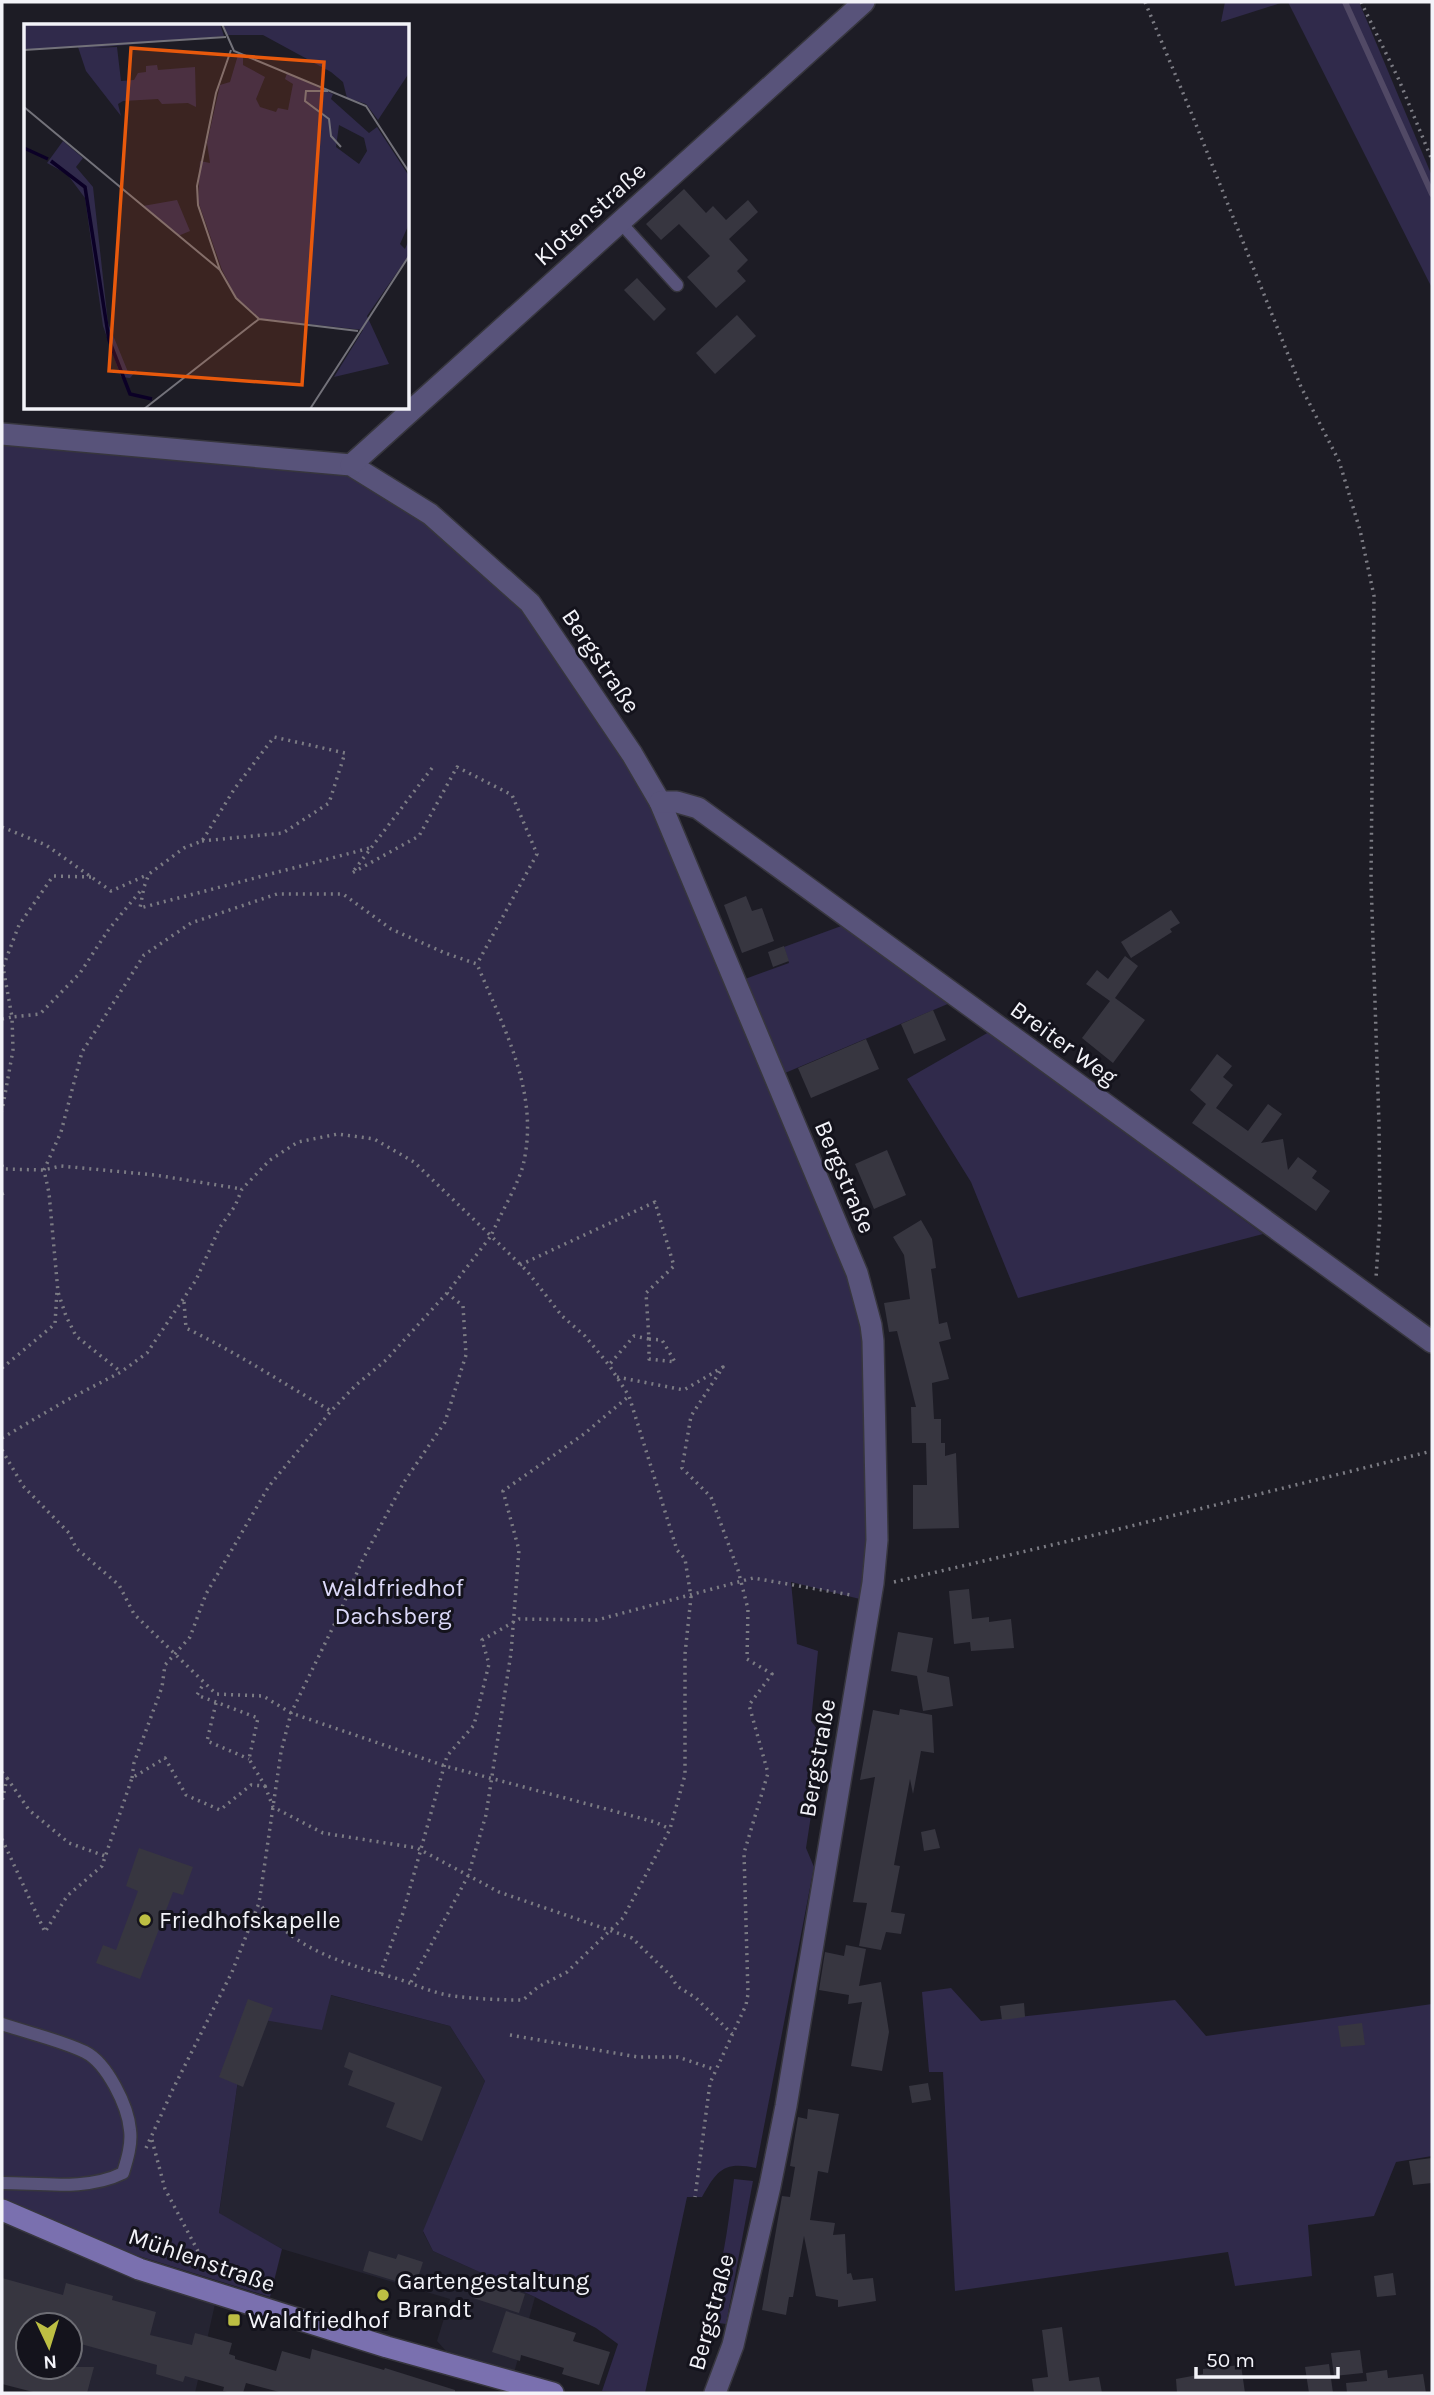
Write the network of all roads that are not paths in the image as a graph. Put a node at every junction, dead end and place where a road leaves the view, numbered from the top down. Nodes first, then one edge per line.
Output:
1 (864, 2) edge
2 (620, 222) junction
3 (677, 285) dead end
4 (2, 434) edge
5 (351, 465) junction
6 (660, 802) junction
7 (1432, 1342) edge
8 (2, 2024) edge
9 (2, 2183) edge
10 (2, 2210) edge
11 (552, 2393) edge
12 (715, 2393) edge

1 - 2 street, Klotenstraße
2 - 3 lane
2 - 5 street, Klotenstraße
4 - 5 street, Bergstraße
5 - 6 street, Bergstraße
6 - 7 street, Breiter Weg
6 - 12 street, Bergstraße
8 - 9 lane
10 - 11 street, Mühlenstraße

